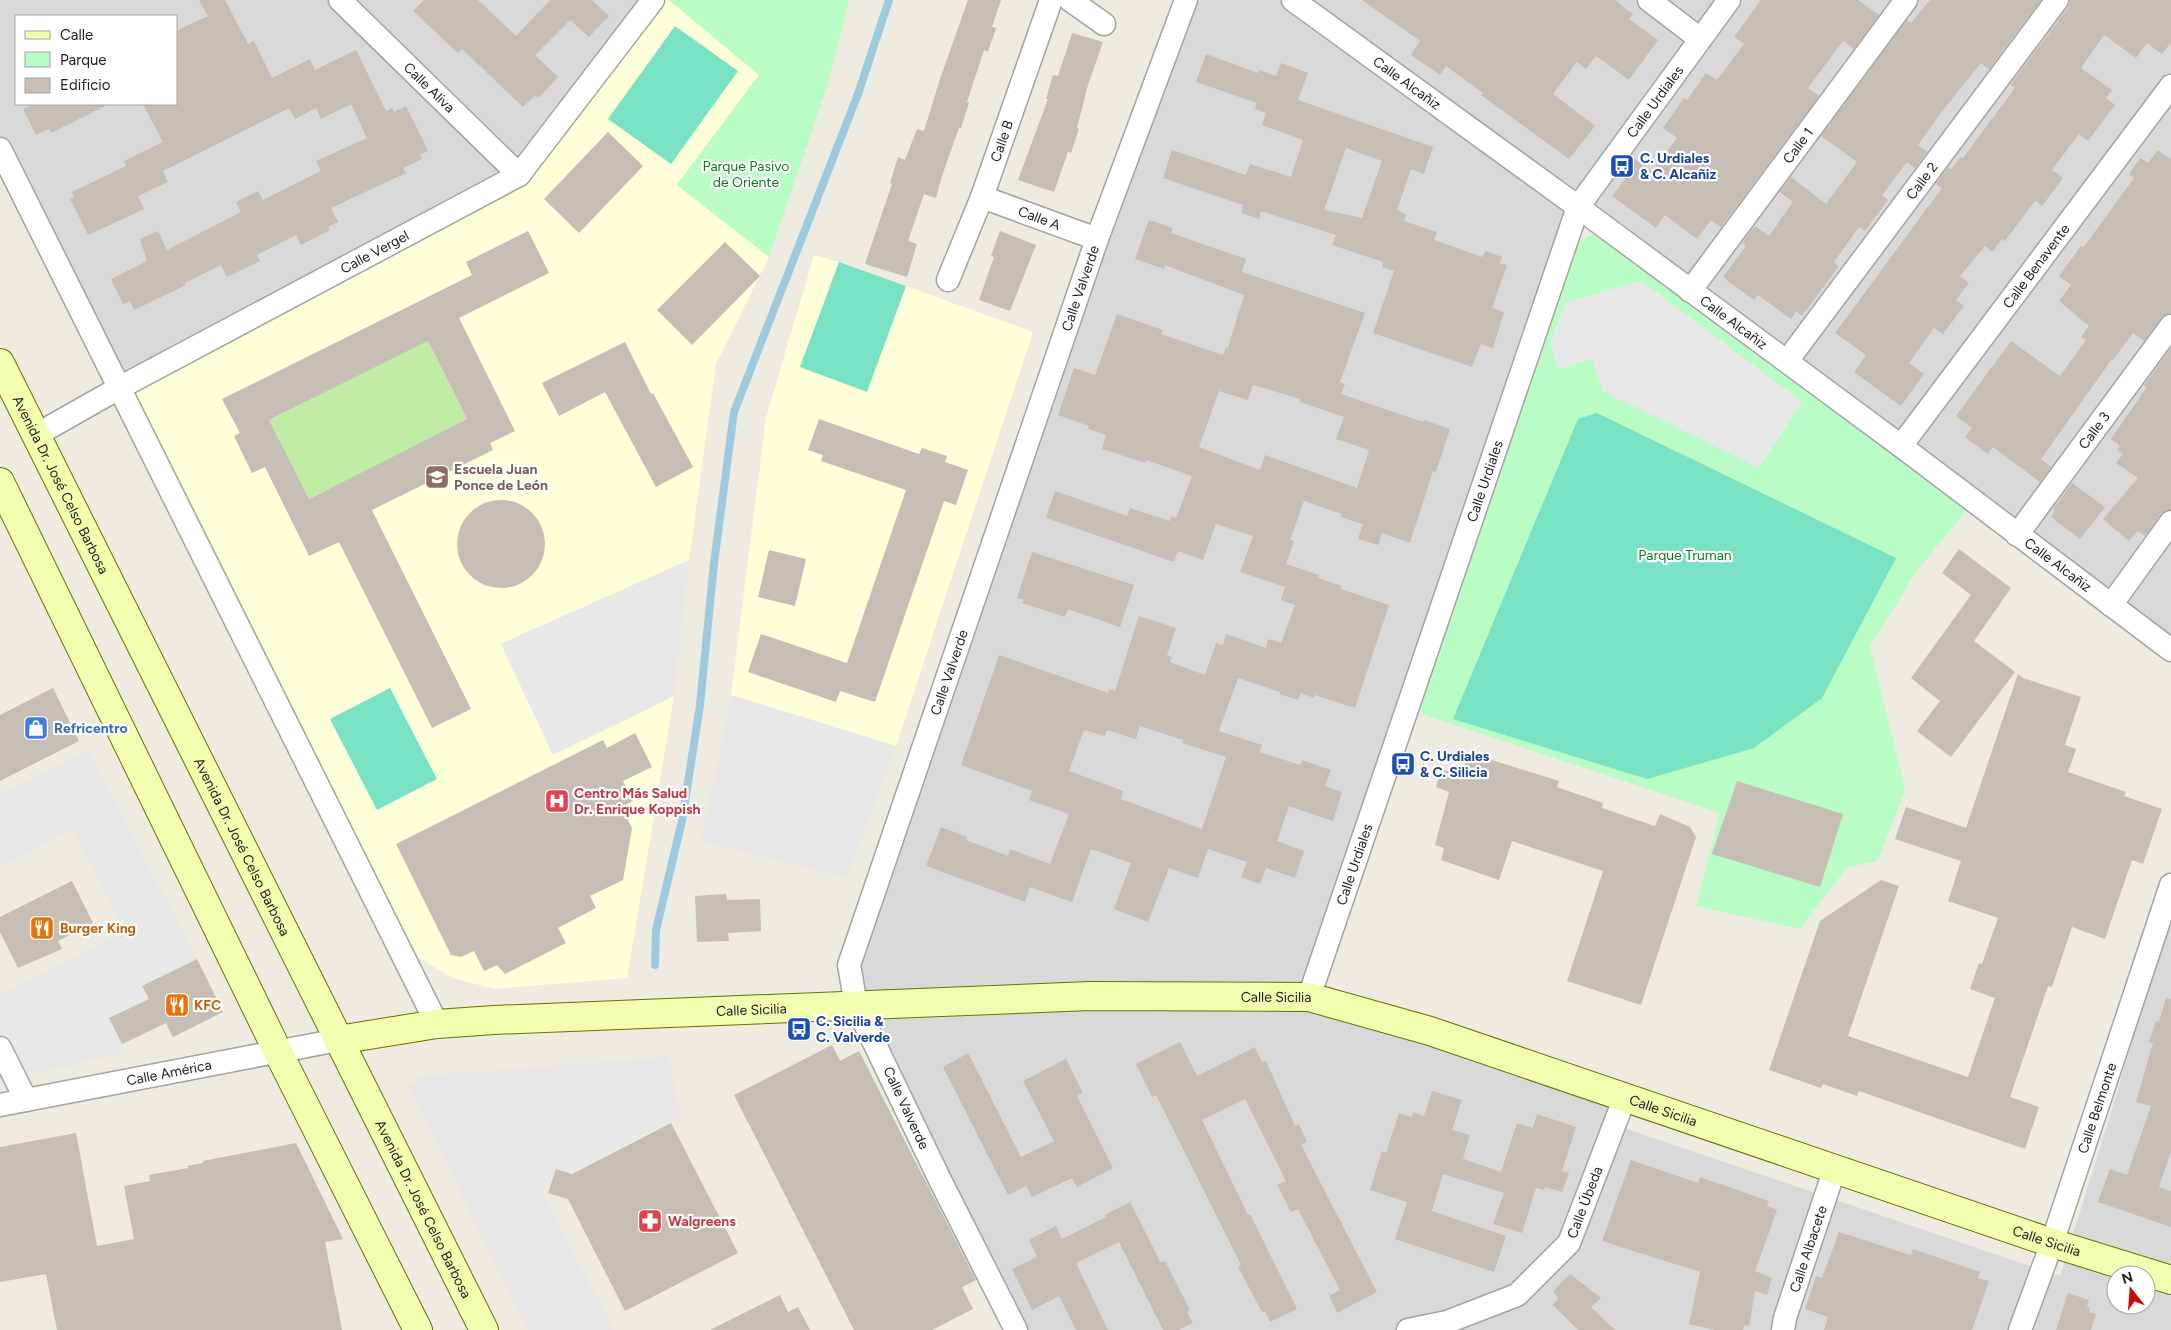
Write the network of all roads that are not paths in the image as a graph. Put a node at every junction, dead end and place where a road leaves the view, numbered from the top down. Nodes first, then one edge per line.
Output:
1 (340, 0) edge
2 (653, 0) edge
3 (1050, 0) edge
4 (1070, 0) edge
5 (1186, 0) edge
6 (1293, 0) edge
7 (1649, 0) edge
8 (1729, 0) edge
9 (1906, 0) edge
10 (2057, 0) edge
11 (1104, 24) dead end
12 (1700, 39) junction
13 (2171, 86) edge
14 (0, 149) edge
15 (519, 175) junction
16 (982, 197) junction
17 (1578, 207) junction
18 (1097, 239) junction
19 (948, 280) dead end
20 (1690, 290) junction
21 (2171, 326) edge
22 (1787, 361) junction
23 (0, 363) edge
24 (119, 388) junction
25 (36, 434) junction
26 (1901, 446) junction
27 (0, 482) edge
28 (2171, 522) edge
29 (2017, 535) junction
30 (2111, 605) junction
31 (2171, 650) edge
32 (2171, 885) edge
33 (1309, 997) junction
34 (856, 1005) junction
35 (437, 1024) junction
36 (338, 1040) junction
37 (0, 1048) edge
38 (278, 1052) junction
39 (1625, 1097) junction
40 (26, 1100) junction
41 (0, 1104) edge
42 (1835, 1168) junction
43 (2052, 1243) junction
44 (2171, 1280) edge
45 (418, 1330) edge
46 (484, 1330) edge
47 (1016, 1330) edge
48 (1408, 1330) edge
49 (1784, 1330) edge
50 (2020, 1330) edge

1 - 15 street, Calle Aliva
2 - 15 street, Calle Vergel
3 - 16 street, Calle B
4 - 11 street
5 - 18 street, Calle Valverde
6 - 17 street, Calle Alcañiz
7 - 12 street
8 - 12 street, Calle Urdiales
9 - 20 street, Calle 1
10 - 22 street, Calle 2
12 - 17 street, Calle Urdiales
13 - 26 street, Calle Benavente
14 - 24 street
15 - 24 street, Calle Vergel
16 - 18 street, Calle A
16 - 19 street, Calle B
17 - 20 street, Calle Alcañiz
17 - 33 street, Calle Urdiales
18 - 34 street, Calle Valverde
20 - 22 street, Calle Alcañiz
21 - 29 street, Calle 3
22 - 26 street, Calle Alcañiz
23 - 25 main road, Avenida Dr. José Celso Barbosa
24 - 25 street, Calle Vergel
24 - 35 street
25 - 36 main road, Avenida Dr. José Celso Barbosa
26 - 29 street, Calle Alcañiz
27 - 38 main road
28 - 30 street
29 - 30 street, Calle Alcañiz
30 - 31 street, Calle Alcañiz
32 - 43 street, Calle Belmonte
33 - 34 main road, Calle Sicilia
33 - 39 main road, Calle Sicilia
34 - 35 main road, Calle Sicilia
34 - 47 street, Calle Valverde
35 - 36 main road, Calle Sicilia
36 - 38 street, Calle América
36 - 46 main road, Avenida Dr. José Celso Barbosa
37 - 40 street
38 - 40 street, Calle América
38 - 45 main road
39 - 42 main road, Calle Sicilia
39 - 48 street, Calle Úbeda
40 - 41 street, Calle América
42 - 43 main road, Calle Sicilia
42 - 49 street, Calle Albacete
43 - 44 main road, Calle Sicilia
43 - 50 street, Calle Belmonte

